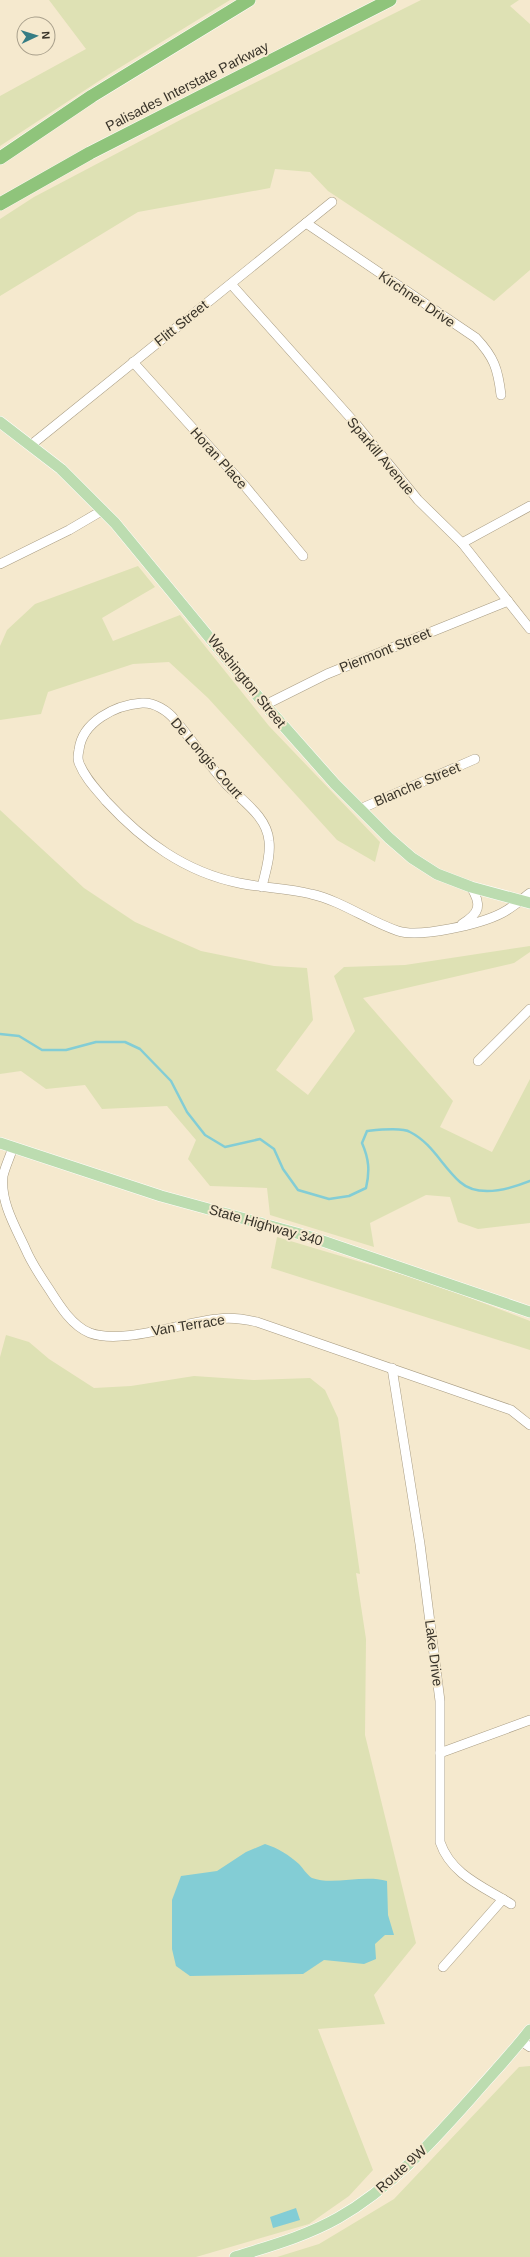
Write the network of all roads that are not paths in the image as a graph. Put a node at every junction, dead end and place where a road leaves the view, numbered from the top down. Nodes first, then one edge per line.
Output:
1 (249, 0) edge
2 (390, 0) edge
3 (0, 158) edge
4 (332, 202) dead end
5 (0, 204) edge
6 (306, 223) junction
7 (231, 284) junction
8 (133, 362) junction
9 (502, 395) dead end
10 (0, 422) edge
11 (32, 445) junction
12 (530, 506) edge
13 (103, 510) junction
14 (462, 543) junction
15 (303, 556) dead end
16 (0, 564) edge
17 (508, 601) junction
18 (530, 629) edge
19 (265, 705) junction
20 (475, 759) dead end
21 (360, 809) junction
22 (262, 887) junction
23 (471, 887) junction
24 (530, 893) edge
25 (525, 902) edge
26 (458, 927) junction
27 (530, 1009) edge
28 (478, 1061) dead end
29 (0, 1143) edge
30 (13, 1148) junction
31 (530, 1312) edge
32 (392, 1368) junction
33 (530, 1425) edge
34 (530, 1720) edge
35 (440, 1753) junction
36 (503, 1899) junction
37 (511, 1904) dead end
38 (443, 1967) dead end
39 (530, 2030) edge
40 (525, 2044) edge
41 (235, 2257) edge

1 - 3 highway
2 - 5 highway, Palisades Interstate Parkway
4 - 6 street, Flitt Street
6 - 7 street, Flitt Street
6 - 9 street, Kirchner Drive
7 - 8 street, Flitt Street
7 - 14 street, Sparkill Avenue
8 - 11 street, Flitt Street
8 - 15 street, Horan Place
10 - 11 main road, Washington Street
11 - 13 main road, Washington Street
12 - 14 street
13 - 16 street
13 - 19 main road, Washington Street
14 - 17 street, Sparkill Avenue
17 - 18 street, Sparkill Avenue
17 - 19 street, Piermont Street
19 - 21 main road, Washington Street
20 - 21 street, Blanche Street
21 - 23 main road, Washington Street
22 - 22 street, De Longis Court
22 - 26 street, De Longis Court
23 - 25 main road, Washington Street
23 - 26 street
24 - 25 street, De Longis Court
25 - 26 street, De Longis Court
27 - 28 street
29 - 30 main road, State Highway 340
30 - 31 main road, State Highway 340
30 - 32 street, Van Terrace
32 - 33 street, Van Terrace
32 - 35 street, Lake Drive
34 - 35 street
35 - 36 street, Lake Drive
36 - 37 street, Lake Drive
36 - 38 street
39 - 40 main road, Route 9W
40 - 41 main road, Route 9W

